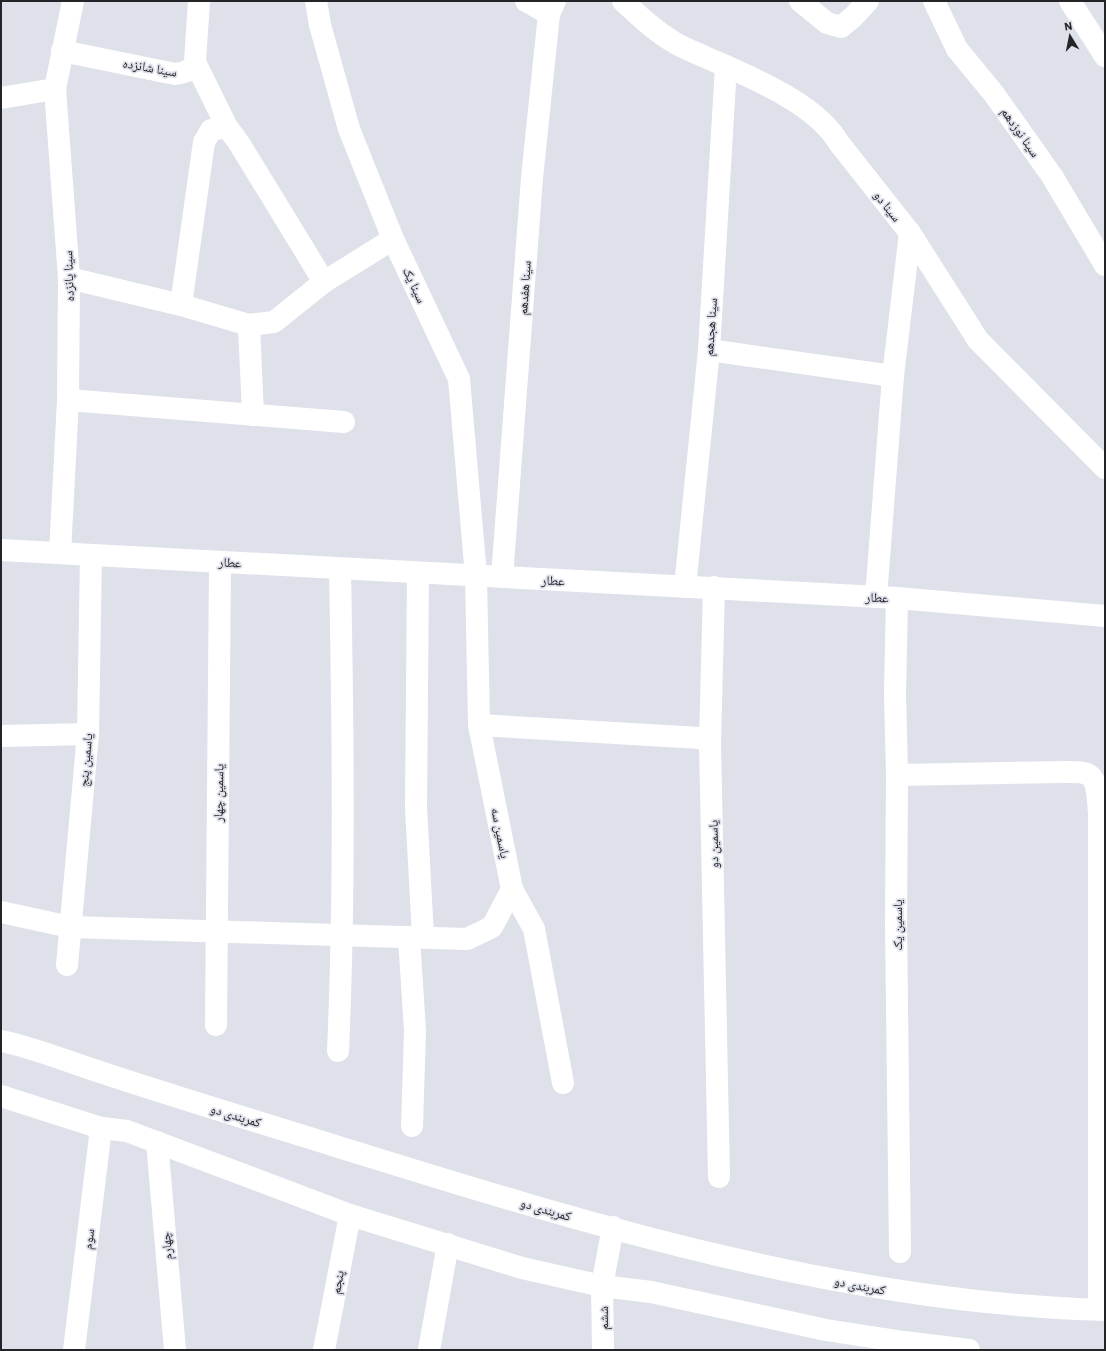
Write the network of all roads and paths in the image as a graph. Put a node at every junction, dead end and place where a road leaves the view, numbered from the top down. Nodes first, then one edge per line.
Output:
1 (73, 1) edge
2 (199, 1) edge
3 (316, 1) edge
4 (526, 1) edge
5 (623, 1) edge
6 (800, 1) edge
7 (868, 1) edge
8 (934, 1) edge
9 (1070, 1) edge
10 (552, 8) edge
11 (62, 51) junction
12 (1105, 56) edge
13 (195, 62) junction
14 (726, 66) junction
15 (56, 89) junction
16 (1, 98) edge
17 (227, 127) junction
18 (910, 233) junction
19 (393, 239) junction
20 (1105, 265) edge
21 (69, 278) junction
22 (324, 282) junction
23 (181, 305) junction
24 (249, 326) junction
25 (709, 350) junction
26 (893, 376) junction
27 (68, 400) junction
28 (253, 415) junction
29 (344, 422) dead end
30 (1105, 468) edge
31 (1, 550) edge
32 (60, 553) junction
33 (91, 555) junction
34 (220, 562) junction
35 (340, 570) junction
36 (418, 573) junction
37 (476, 576) junction
38 (502, 577) junction
39 (685, 587) junction
40 (714, 587) junction
41 (876, 597) junction
42 (897, 598) junction
43 (1105, 616) edge
44 (479, 725) junction
45 (88, 734) junction
46 (1, 736) edge
47 (710, 743) junction
48 (897, 775) junction
49 (512, 889) junction
50 (1, 912) edge
51 (70, 927) junction
52 (217, 932) junction
53 (343, 934) junction
54 (416, 937) junction
55 (67, 965) dead end
56 (216, 1024) dead end
57 (1, 1041) edge
58 (338, 1051) dead end
59 (563, 1083) dead end
60 (1, 1096) edge
61 (412, 1126) dead end
62 (101, 1128) junction
63 (156, 1142) junction
64 (719, 1177) dead end
65 (350, 1215) junction
66 (613, 1227) junction
67 (448, 1244) junction
68 (900, 1252) dead end
69 (602, 1286) junction
70 (1102, 1310) edge
71 (74, 1350) edge
72 (175, 1350) edge
73 (324, 1350) edge
74 (429, 1350) edge
75 (603, 1350) edge
76 (969, 1350) edge

1 - 11 street, سینا پانزده
2 - 13 street, سینا شانزده
3 - 19 street, سینا یک
4 - 10 street
5 - 14 street, سینا دو
6 - 7 street
8 - 20 street, سینا نوزدهم
9 - 12 street
10 - 38 street, سینا هفدهم
11 - 13 street, سینا شانزده
11 - 15 street, سینا پانزده
13 - 17 street
14 - 18 street, سینا دو
14 - 25 street, سینا هجدهم
15 - 16 street
15 - 21 street, سینا پانزده
17 - 22 street
17 - 23 street
18 - 26 street
18 - 30 street, سینا دو
19 - 22 street
19 - 37 street, سینا یک
21 - 23 street
21 - 27 street, سینا پانزده
22 - 24 street
23 - 24 street
24 - 28 street
25 - 26 street
25 - 39 street, سینا هجدهم
26 - 41 street
27 - 28 street
27 - 32 street, سینا پانزده
28 - 29 street
31 - 32 street, عطار
32 - 33 street, عطار
33 - 34 street, عطار
33 - 45 street, یاسمین پنج
34 - 35 street, عطار
34 - 52 street, یاسمین چهار
35 - 36 street, عطار
35 - 53 street
36 - 37 street, عطار
36 - 54 street
37 - 38 street, عطار
37 - 44 street, یاسمین سه
38 - 39 street, عطار
39 - 40 street, عطار
40 - 41 street, عطار
40 - 47 street, یاسمین دو
41 - 42 street, عطار
42 - 43 street, عطار
42 - 48 street, یاسمین یک
44 - 47 street
44 - 49 street, یاسمین سه
45 - 46 street
45 - 51 street, یاسمین پنج
47 - 64 street, یاسمین دو
48 - 68 street, یاسمین یک
48 - 70 street
49 - 54 street
49 - 59 street, یاسمین سه
50 - 51 street
51 - 52 street
51 - 55 street, یاسمین پنج
52 - 53 street
52 - 56 street, یاسمین چهار
53 - 54 street
53 - 58 street
54 - 61 street
57 - 66 street, کمربندی دو
60 - 62 street
62 - 63 street
62 - 71 street, سوم
63 - 65 street
63 - 72 street, چهارم
65 - 67 street
65 - 73 street, پنجم
66 - 69 street, ششم
66 - 70 street, کمربندی دو
67 - 69 street
67 - 74 street
69 - 75 street, ششم
69 - 76 street

